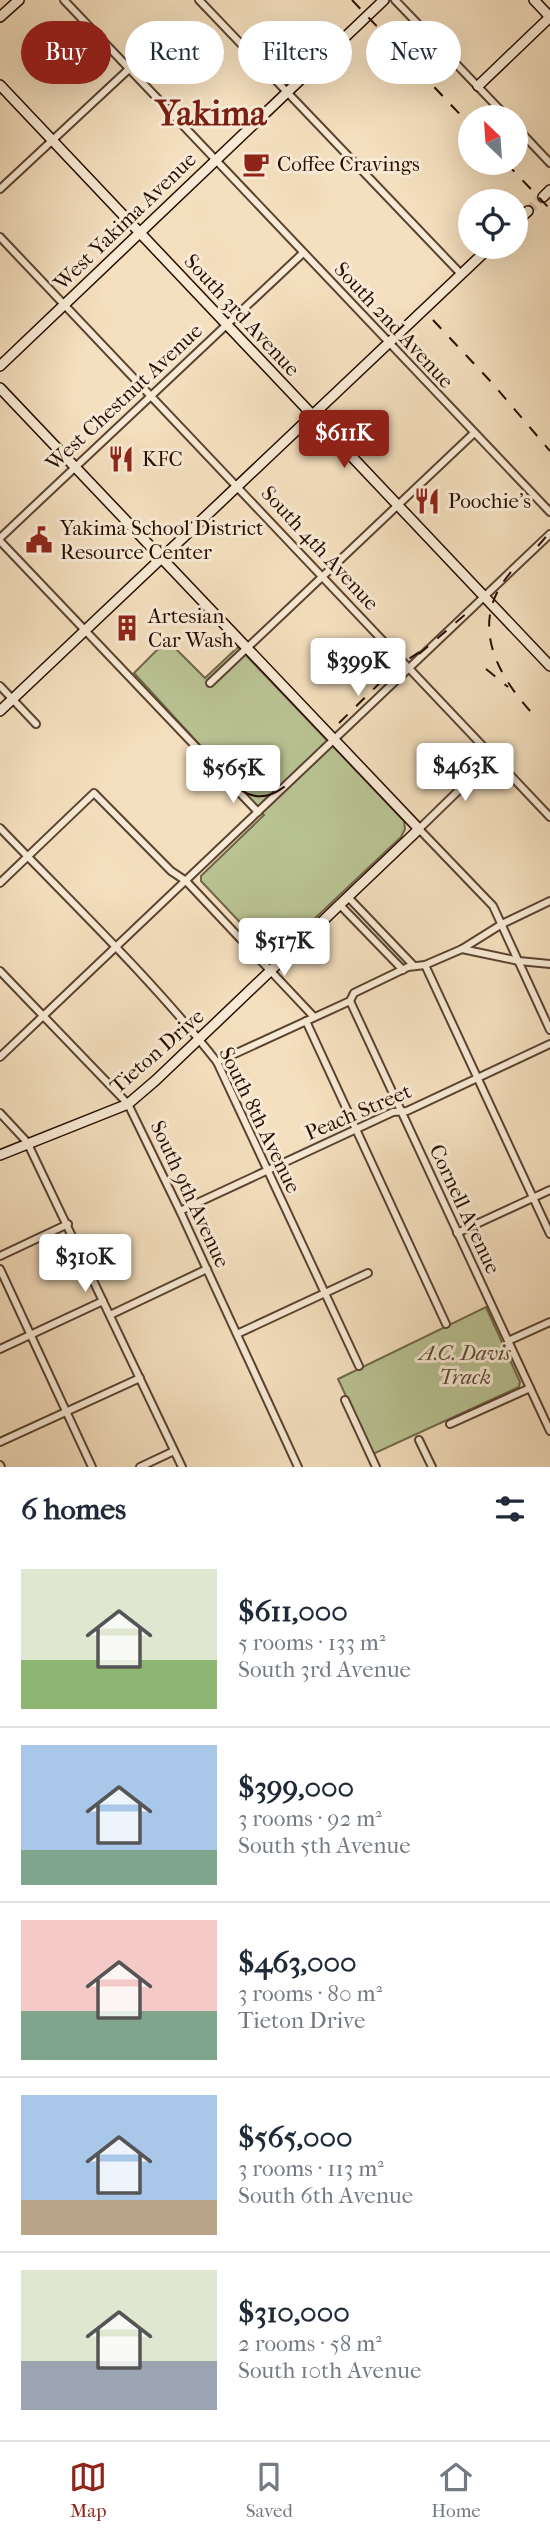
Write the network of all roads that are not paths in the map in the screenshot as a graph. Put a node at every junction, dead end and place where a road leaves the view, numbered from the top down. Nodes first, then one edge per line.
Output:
1 (19, 0) edge
2 (64, 0) edge
3 (199, 0) edge
4 (384, 0) edge
5 (396, 0) edge
6 (534, 0) edge
7 (0, 17) edge
8 (550, 17) edge
9 (125, 63) edge
10 (125, 73) edge
11 (145, 84) edge
12 (0, 85) edge
13 (478, 86) junction
14 (286, 93) junction
15 (496, 105) edge
16 (53, 140) junction
17 (528, 140) edge
18 (215, 160) junction
19 (550, 163) edge
20 (0, 189) edge
21 (139, 232) junction
22 (0, 237) edge
23 (303, 253) junction
24 (477, 259) edge
25 (461, 274) junction
26 (64, 304) junction
27 (228, 324) junction
28 (389, 344) junction
29 (0, 366) edge
30 (0, 388) edge
31 (150, 396) junction
32 (312, 415) junction
33 (473, 434) junction
34 (75, 467) junction
35 (238, 486) junction
36 (398, 505) junction
37 (550, 512) edge
38 (550, 534) edge
39 (0, 539) edge
40 (162, 558) junction
41 (324, 577) junction
42 (485, 597) junction
43 (85, 630) junction
44 (247, 648) junction
45 (550, 666) edge
46 (409, 668) junction
47 (210, 683) dead end
48 (0, 686) edge
49 (13, 699) junction
50 (0, 711) edge
51 (36, 724) dead end
52 (334, 739) junction
53 (492, 758) junction
54 (258, 811) junction
55 (550, 817) edge
56 (0, 828) edge
57 (419, 829) junction
58 (28, 857) junction
59 (186, 881) junction
60 (0, 883) edge
61 (348, 897) junction
62 (550, 901) edge
63 (340, 905) junction
64 (502, 924) junction
65 (115, 948) junction
66 (461, 949) junction
67 (519, 961) junction
68 (550, 964) edge
69 (425, 965) junction
70 (414, 966) junction
71 (402, 970) junction
72 (0, 971) edge
73 (271, 971) junction
74 (349, 1001) junction
75 (43, 1016) junction
76 (314, 1017) junction
77 (306, 1021) junction
78 (550, 1030) edge
79 (199, 1039) junction
80 (550, 1044) edge
81 (0, 1057) edge
82 (217, 1062) junction
83 (478, 1078) junction
84 (128, 1104) junction
85 (400, 1111) junction
86 (0, 1113) edge
87 (356, 1129) junction
88 (27, 1142) junction
89 (0, 1154) edge
90 (267, 1171) junction
91 (550, 1190) edge
92 (533, 1198) junction
93 (180, 1211) junction
94 (68, 1224) junction
95 (457, 1234) junction
96 (550, 1234) edge
97 (0, 1256) edge
98 (0, 1269) edge
99 (207, 1269) junction
100 (368, 1273) dead end
101 (324, 1293) junction
102 (103, 1301) junction
103 (110, 1315) junction
104 (550, 1322) edge
105 (446, 1324) dead end
106 (237, 1334) junction
107 (30, 1335) junction
108 (508, 1341) junction
109 (0, 1349) edge
110 (359, 1366) dead end
111 (140, 1378) junction
112 (530, 1388) junction
113 (345, 1400) dead end
114 (66, 1411) junction
115 (450, 1423) dead end
116 (550, 1431) edge
117 (419, 1440) dead end
118 (0, 1442) edge
119 (174, 1451) junction
120 (92, 1467) edge
121 (140, 1467) edge
122 (182, 1467) edge
123 (299, 1467) edge
124 (376, 1467) edge
125 (432, 1467) edge

1 - 7 main road
2 - 9 street, South 2nd Avenue
3 - 14 street
4 - 14 main road, West Yakima Avenue
5 - 13 street
6 - 8 main road
8 - 13 main road
10 - 16 street
11 - 18 street, South 2nd Avenue
12 - 16 main road, South 3rd Avenue
13 - 15 street
14 - 18 main road, West Yakima Avenue
14 - 25 street
16 - 20 street
16 - 21 main road, South 3rd Avenue
17 - 19 street
18 - 21 main road, West Yakima Avenue
18 - 23 street, South 2nd Avenue
21 - 26 main road, West Yakima Avenue
21 - 27 main road, South 3rd Avenue
22 - 26 street, South 4th Avenue
23 - 27 street, West Chestnut Avenue
23 - 28 street, South 2nd Avenue
24 - 25 main road
25 - 28 main road
26 - 29 main road, West Yakima Avenue
26 - 31 street, South 4th Avenue
27 - 31 street, West Chestnut Avenue
27 - 32 main road, South 3rd Avenue
28 - 32 main road
28 - 33 street, South 2nd Avenue
30 - 34 main road
31 - 34 street, West Chestnut Avenue
31 - 35 street, South 4th Avenue
32 - 35 main road
32 - 36 main road, South 3rd Avenue
33 - 36 street
33 - 37 street, South 2nd Avenue
34 - 39 street, West Chestnut Avenue
34 - 40 main road
35 - 40 main road
35 - 41 street, South 4th Avenue
36 - 41 street
36 - 42 main road, South 3rd Avenue
38 - 42 street
39 - 43 street
40 - 43 main road
40 - 44 main road
41 - 44 street
41 - 46 street, South 4th Avenue
42 - 45 main road, South 3rd Avenue
42 - 46 street
43 - 49 main road
43 - 54 street
44 - 47 street
44 - 52 main road
46 - 52 street
46 - 53 street, South 4th Avenue
48 - 49 street
49 - 50 main road
49 - 51 street
52 - 54 street
52 - 57 main road
53 - 55 street, South 4th Avenue
53 - 57 street, Tieton Drive
54 - 59 street
56 - 58 street, South 8th Avenue
57 - 61 main road, Tieton Drive
57 - 64 street
58 - 59 street
58 - 60 street
58 - 65 street, South 8th Avenue
59 - 65 street
59 - 73 street
61 - 63 main road, Tieton Drive
61 - 70 street
62 - 64 street
63 - 71 street
63 - 73 main road, Tieton Drive
64 - 66 street
64 - 67 street
65 - 75 street
65 - 79 street, South 8th Avenue
66 - 67 street
66 - 69 street
67 - 68 street
67 - 78 street
69 - 70 street
69 - 83 street
70 - 71 street
71 - 74 street
72 - 75 street, South 9th Avenue
73 - 76 street
73 - 79 main road, Tieton Drive
74 - 76 street
74 - 85 street, Cornell Avenue
75 - 81 street
75 - 84 street, South 9th Avenue
76 - 77 street
77 - 82 street
77 - 87 street
79 - 82 street, South 8th Avenue
79 - 84 main road, Tieton Drive
80 - 83 street, Peach Street
82 - 90 street, South 8th Avenue
83 - 85 street, Peach Street
83 - 92 street
84 - 88 main road, Tieton Drive
84 - 93 street, South 9th Avenue
85 - 87 street, Peach Street
85 - 95 street, Cornell Avenue
86 - 88 street
87 - 90 street, Peach Street
87 - 105 street
88 - 89 main road, Tieton Drive
88 - 94 street
90 - 93 street, Peach Street
90 - 101 street, South 8th Avenue
91 - 92 street
92 - 95 street
92 - 96 street
93 - 99 street, South 9th Avenue
94 - 97 street
94 - 102 street
95 - 108 street, Cornell Avenue
98 - 107 street
99 - 103 street
99 - 106 street, South 9th Avenue
100 - 101 street
101 - 106 street
101 - 110 street, South 8th Avenue
102 - 103 street
102 - 107 street
103 - 111 street
104 - 108 street
106 - 123 street, South 9th Avenue
107 - 109 street
107 - 114 street
108 - 112 street, Cornell Avenue
111 - 114 street
111 - 119 street
112 - 115 street
112 - 116 street, Cornell Avenue
113 - 124 street
114 - 118 street
114 - 120 street
117 - 125 street
119 - 121 street
119 - 122 street

